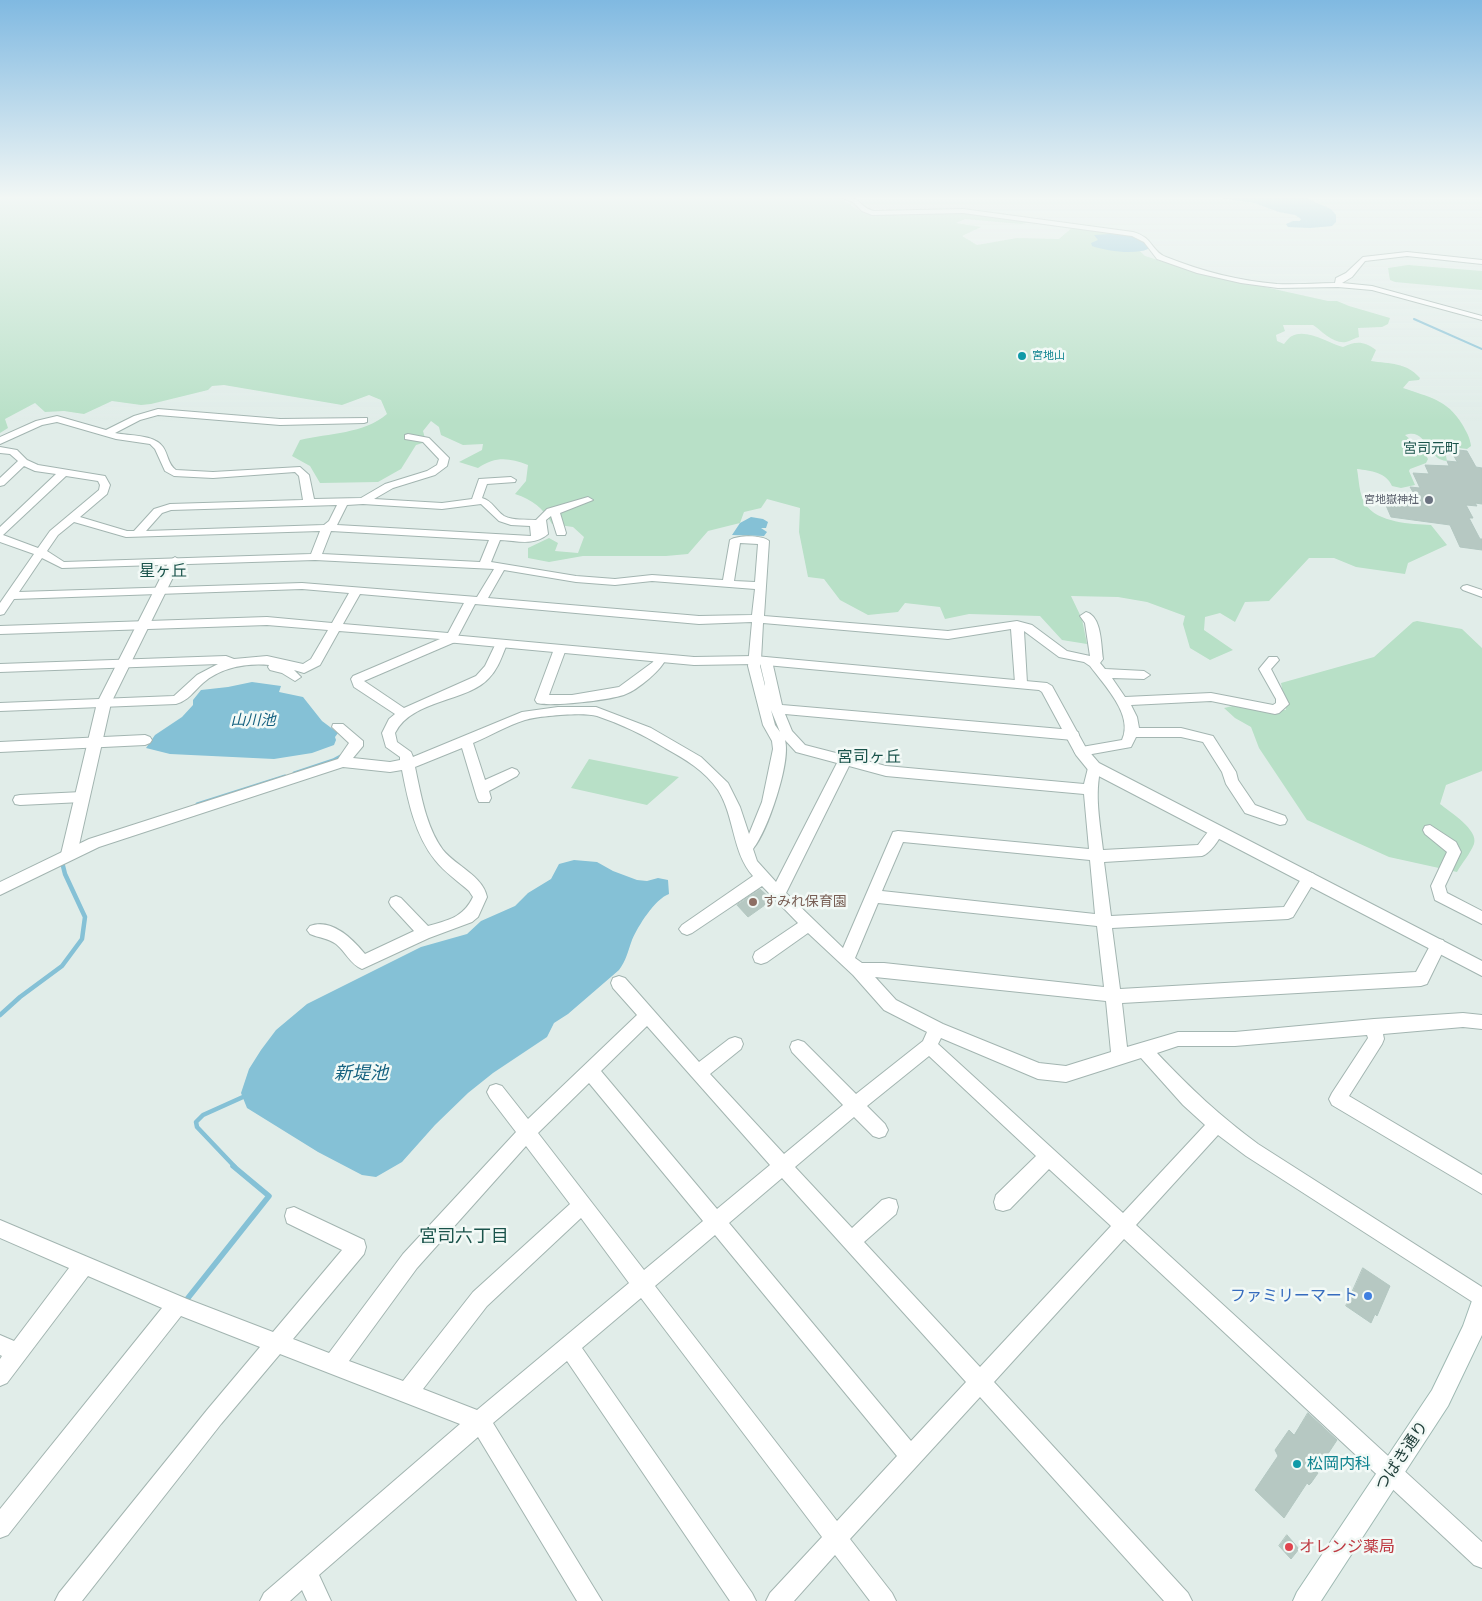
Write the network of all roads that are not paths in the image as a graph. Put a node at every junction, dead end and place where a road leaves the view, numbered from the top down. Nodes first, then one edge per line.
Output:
1 (1196, 272) edge
2 (1352, 272) edge
3 (1338, 285) junction
4 (1482, 318) edge
5 (364, 420) dead end
6 (107, 433) junction
7 (408, 437) dead end
8 (0, 441) edge
9 (0, 450) edge
10 (23, 462) junction
11 (64, 472) junction
12 (511, 480) dead end
13 (0, 483) edge
14 (588, 500) dead end
15 (476, 501) junction
16 (309, 502) junction
17 (339, 502) junction
18 (363, 502) junction
19 (555, 511) junction
20 (72, 518) junction
21 (327, 528) junction
22 (0, 533) edge
23 (561, 533) dead end
24 (137, 534) junction
25 (496, 536) junction
26 (537, 537) junction
27 (0, 538) edge
28 (40, 552) junction
29 (315, 557) junction
30 (175, 561) junction
31 (484, 565) junction
32 (501, 566) junction
33 (728, 584) junction
34 (760, 586) junction
35 (1467, 588) dead end
36 (160, 590) junction
37 (356, 591) junction
38 (1482, 594) edge
39 (11, 596) junction
40 (475, 601) junction
41 (0, 611) edge
42 (1086, 616) dead end
43 (758, 619) junction
44 (1017, 625) junction
45 (142, 626) junction
46 (336, 627) junction
47 (0, 630) edge
48 (451, 639) junction
49 (501, 644) junction
50 (560, 649) junction
51 (660, 658) junction
52 (260, 660) junction
53 (761, 660) junction
54 (1273, 660) dead end
55 (123, 664) junction
56 (233, 664) junction
57 (0, 668) edge
58 (1098, 668) junction
59 (1144, 675) dead end
60 (295, 677) dead end
61 (1021, 683) junction
62 (1121, 701) junction
63 (104, 703) junction
64 (0, 707) edge
65 (777, 709) junction
66 (403, 713) junction
67 (338, 727) dead end
68 (1131, 732) junction
69 (1073, 736) junction
70 (145, 740) dead end
71 (466, 741) junction
72 (93, 743) junction
73 (0, 747) edge
74 (1081, 751) junction
75 (343, 762) junction
76 (844, 762) junction
77 (408, 764) junction
78 (1094, 767) junction
79 (512, 773) dead end
80 (1091, 790) junction
81 (82, 797) junction
82 (20, 800) dead end
83 (1280, 820) dead end
84 (1430, 830) dead end
85 (1217, 831) junction
86 (745, 849) junction
87 (69, 854) junction
88 (1096, 855) junction
89 (762, 878) junction
90 (1309, 878) junction
91 (0, 889) edge
92 (778, 894) junction
93 (872, 896) junction
94 (396, 902) dead end
95 (1482, 918) edge
96 (1104, 922) junction
97 (809, 924) junction
98 (687, 929) dead end
99 (315, 930) dead end
100 (425, 933) junction
101 (1438, 946) junction
102 (760, 957) dead end
103 (852, 965) junction
104 (1482, 968) edge
105 (619, 983) dead end
106 (1114, 995) junction
107 (647, 1015) junction
108 (1482, 1022) edge
109 (1374, 1026) junction
110 (937, 1029) junction
111 (735, 1044) dead end
112 (929, 1046) junction
113 (798, 1047) dead end
114 (1143, 1049) junction
115 (1120, 1056) junction
116 (590, 1071) junction
117 (698, 1073) junction
118 (496, 1092) dead end
119 (855, 1105) junction
120 (1217, 1124) junction
121 (879, 1130) dead end
122 (528, 1131) junction
123 (1048, 1157) junction
124 (782, 1166) junction
125 (1482, 1185) edge
126 (1003, 1202) dead end
127 (583, 1204) junction
128 (889, 1207) dead end
129 (294, 1216) dead end
130 (716, 1222) junction
131 (1123, 1226) junction
132 (0, 1229) edge
133 (852, 1240) junction
134 (84, 1265) junction
135 (643, 1284) junction
136 (1482, 1298) edge
137 (1482, 1303) edge
138 (181, 1307) junction
139 (274, 1344) junction
140 (569, 1346) junction
141 (9, 1349) edge
142 (334, 1365) junction
143 (0, 1376) edge
144 (979, 1381) junction
145 (407, 1392) junction
146 (480, 1421) junction
147 (910, 1456) junction
148 (1390, 1473) junction
149 (0, 1527) edge
150 (836, 1536) junction
151 (1482, 1557) edge
152 (306, 1572) junction
153 (68, 1601) edge
154 (272, 1601) edge
155 (319, 1601) edge
156 (590, 1601) edge
157 (744, 1601) edge
158 (778, 1601) edge
159 (884, 1601) edge
160 (1180, 1601) edge
161 (1306, 1601) edge

1 - 3 street
2 - 3 street
3 - 4 street
5 - 6 street
6 - 8 street
6 - 16 street
7 - 18 street
9 - 10 street
10 - 11 street
10 - 13 street
11 - 20 street
11 - 22 street
12 - 15 street
14 - 19 street
15 - 18 street
15 - 26 street
16 - 17 street
16 - 24 street
17 - 18 street
17 - 21 street
19 - 23 street
19 - 26 street
20 - 24 street
20 - 28 street
21 - 24 street
21 - 25 street
21 - 29 street
25 - 26 street
25 - 31 street
27 - 28 street
28 - 30 street
28 - 39 street
29 - 30 street
29 - 31 street
30 - 36 street
31 - 32 street
32 - 33 street
32 - 40 street
33 - 34 street
33 - 34 street
34 - 43 street
35 - 38 street
36 - 37 street
36 - 39 street
36 - 45 street
37 - 40 street
37 - 46 street
39 - 41 street
40 - 43 street
40 - 48 street
42 - 58 street
43 - 44 street
43 - 53 street
44 - 58 street
44 - 61 street
45 - 46 street
45 - 47 street
45 - 55 street
46 - 48 street
46 - 52 street
48 - 49 street
48 - 66 street
49 - 50 street
49 - 66 street
50 - 51 street
50 - 51 street
51 - 53 street
52 - 56 street
52 - 60 street
53 - 61 street
53 - 65 street
53 - 86 street
54 - 62 street
55 - 56 street
55 - 57 street
55 - 63 street
56 - 63 street
58 - 59 street
58 - 62 street
61 - 69 street
62 - 68 street
63 - 64 street
63 - 72 street
65 - 69 street
65 - 76 street
66 - 77 street
67 - 75 street
68 - 74 street
68 - 83 street
69 - 74 street
70 - 72 street
71 - 77 street
71 - 79 street
71 - 86 street
72 - 73 street
72 - 81 street
74 - 78 street
75 - 77 street
75 - 87 street
76 - 80 street
76 - 92 street
77 - 100 street
78 - 80 street
78 - 85 street
80 - 88 street
81 - 82 street
81 - 87 street
84 - 95 street
85 - 88 street
85 - 90 street
86 - 89 street
87 - 91 street
88 - 93 street
88 - 96 street
89 - 92 street
89 - 98 street
90 - 96 street
90 - 101 street
92 - 97 street
93 - 96 street
93 - 103 street
94 - 100 street
96 - 106 street
97 - 102 street
97 - 103 street
99 - 100 street
101 - 104 street
101 - 106 street
103 - 106 street
103 - 110 street
105 - 107 street
106 - 115 street
107 - 116 street
107 - 117 street
108 - 109 street
109 - 114 street
109 - 125 street
110 - 112 street
110 - 115 street
111 - 117 street
112 - 119 street
112 - 123 street
113 - 119 street
114 - 115 street
114 - 120 street
116 - 122 street
116 - 130 street
117 - 124 street
118 - 122 street
119 - 121 street
119 - 124 street
120 - 131 street
120 - 136 street
122 - 127 street
122 - 142 street
123 - 126 street
123 - 131 street
124 - 130 street
124 - 133 street
127 - 135 street
127 - 145 street
128 - 133 street
129 - 139 street
130 - 135 street
130 - 147 street
131 - 144 street
131 - 148 street
132 - 134 street
133 - 144 street
134 - 138 street
134 - 141 street
135 - 140 street
135 - 150 street
137 - 148 street, つばき通り
138 - 139 street
138 - 149 street
139 - 142 street
139 - 153 street
140 - 146 street
140 - 157 street
141 - 143 street
142 - 145 street
144 - 147 street
144 - 160 street
145 - 146 street
146 - 152 street
146 - 156 street
147 - 150 street
148 - 151 street
148 - 161 street, つばき通り
150 - 158 street
150 - 159 street
152 - 154 street
152 - 155 street

